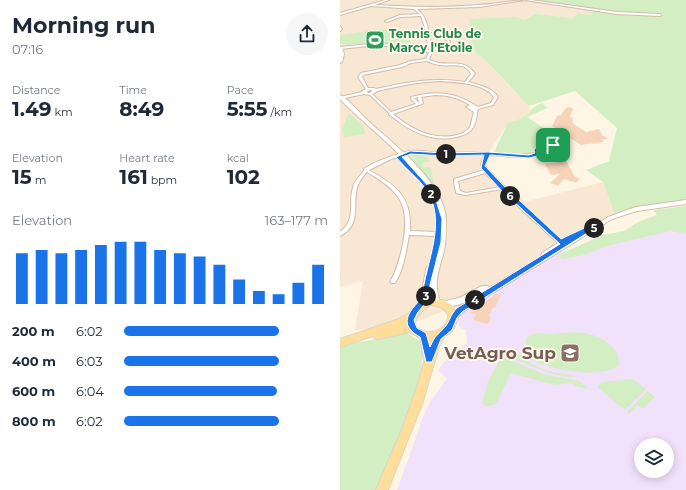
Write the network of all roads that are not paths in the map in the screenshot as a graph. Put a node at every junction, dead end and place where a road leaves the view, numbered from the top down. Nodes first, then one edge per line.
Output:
1 (388, 0) edge
2 (492, 0) edge
3 (525, 0) edge
4 (510, 1) edge
5 (369, 5) junction
6 (415, 8) junction
7 (340, 14) edge
8 (420, 15) junction
9 (660, 15) dead end
10 (386, 21) dead end
11 (428, 34) junction
12 (449, 42) dead end
13 (340, 48) edge
14 (431, 51) junction
15 (427, 60) junction
16 (340, 62) edge
17 (415, 76) dead end
18 (416, 81) junction
19 (466, 82) junction
20 (367, 89) junction
21 (375, 90) junction
22 (363, 93) junction
23 (371, 94) junction
24 (419, 96) junction
25 (340, 98) edge
26 (418, 104) junction
27 (476, 110) junction
28 (390, 114) junction
29 (488, 154) junction
30 (538, 154) junction
31 (400, 156) junction
32 (366, 170) junction
33 (486, 171) junction
34 (502, 188) junction
35 (686, 202) edge
36 (600, 223) junction
37 (408, 233) junction
38 (340, 234) edge
39 (438, 234) junction
40 (560, 242) junction
41 (544, 257) junction
42 (393, 282) dead end
43 (440, 303) junction
44 (421, 306) junction
45 (412, 315) junction
46 (454, 316) junction
47 (413, 328) junction
48 (441, 334) junction
49 (424, 335) junction
50 (340, 343) edge
51 (429, 360) junction
52 (382, 490) edge

1 - 5 street
2 - 4 street
3 - 4 street
3 - 9 street
4 - 6 street
5 - 6 street
5 - 7 street
6 - 8 street
8 - 10 street
8 - 11 street
11 - 12 street
11 - 14 street
13 - 14 street
13 - 16 main road
14 - 15 street
15 - 19 street
15 - 20 street
17 - 18 street
18 - 19 street
18 - 21 street
19 - 27 street
20 - 21 street
20 - 22 street
21 - 23 street
22 - 23 street
22 - 25 street
23 - 28 street
24 - 26 street
24 - 26 street
24 - 27 street
25 - 31 main road
26 - 28 street
27 - 28 street
29 - 30 street
29 - 31 street
29 - 33 street
30 - 30 street
31 - 32 street
31 - 39 main road
31 - 43 main road
32 - 37 street
32 - 38 street
33 - 34 street
33 - 34 street
34 - 40 street
35 - 36 main road
36 - 40 main road
36 - 41 main road
37 - 39 street
37 - 42 street
39 - 44 main road
40 - 41 street
40 - 43 main road
41 - 46 main road
43 - 44 main road
43 - 46 main road
44 - 45 main road
45 - 47 main road
45 - 50 main road
46 - 48 main road
47 - 49 main road
47 - 50 main road
48 - 49 main road
48 - 51 main road
49 - 51 main road
51 - 52 main road

